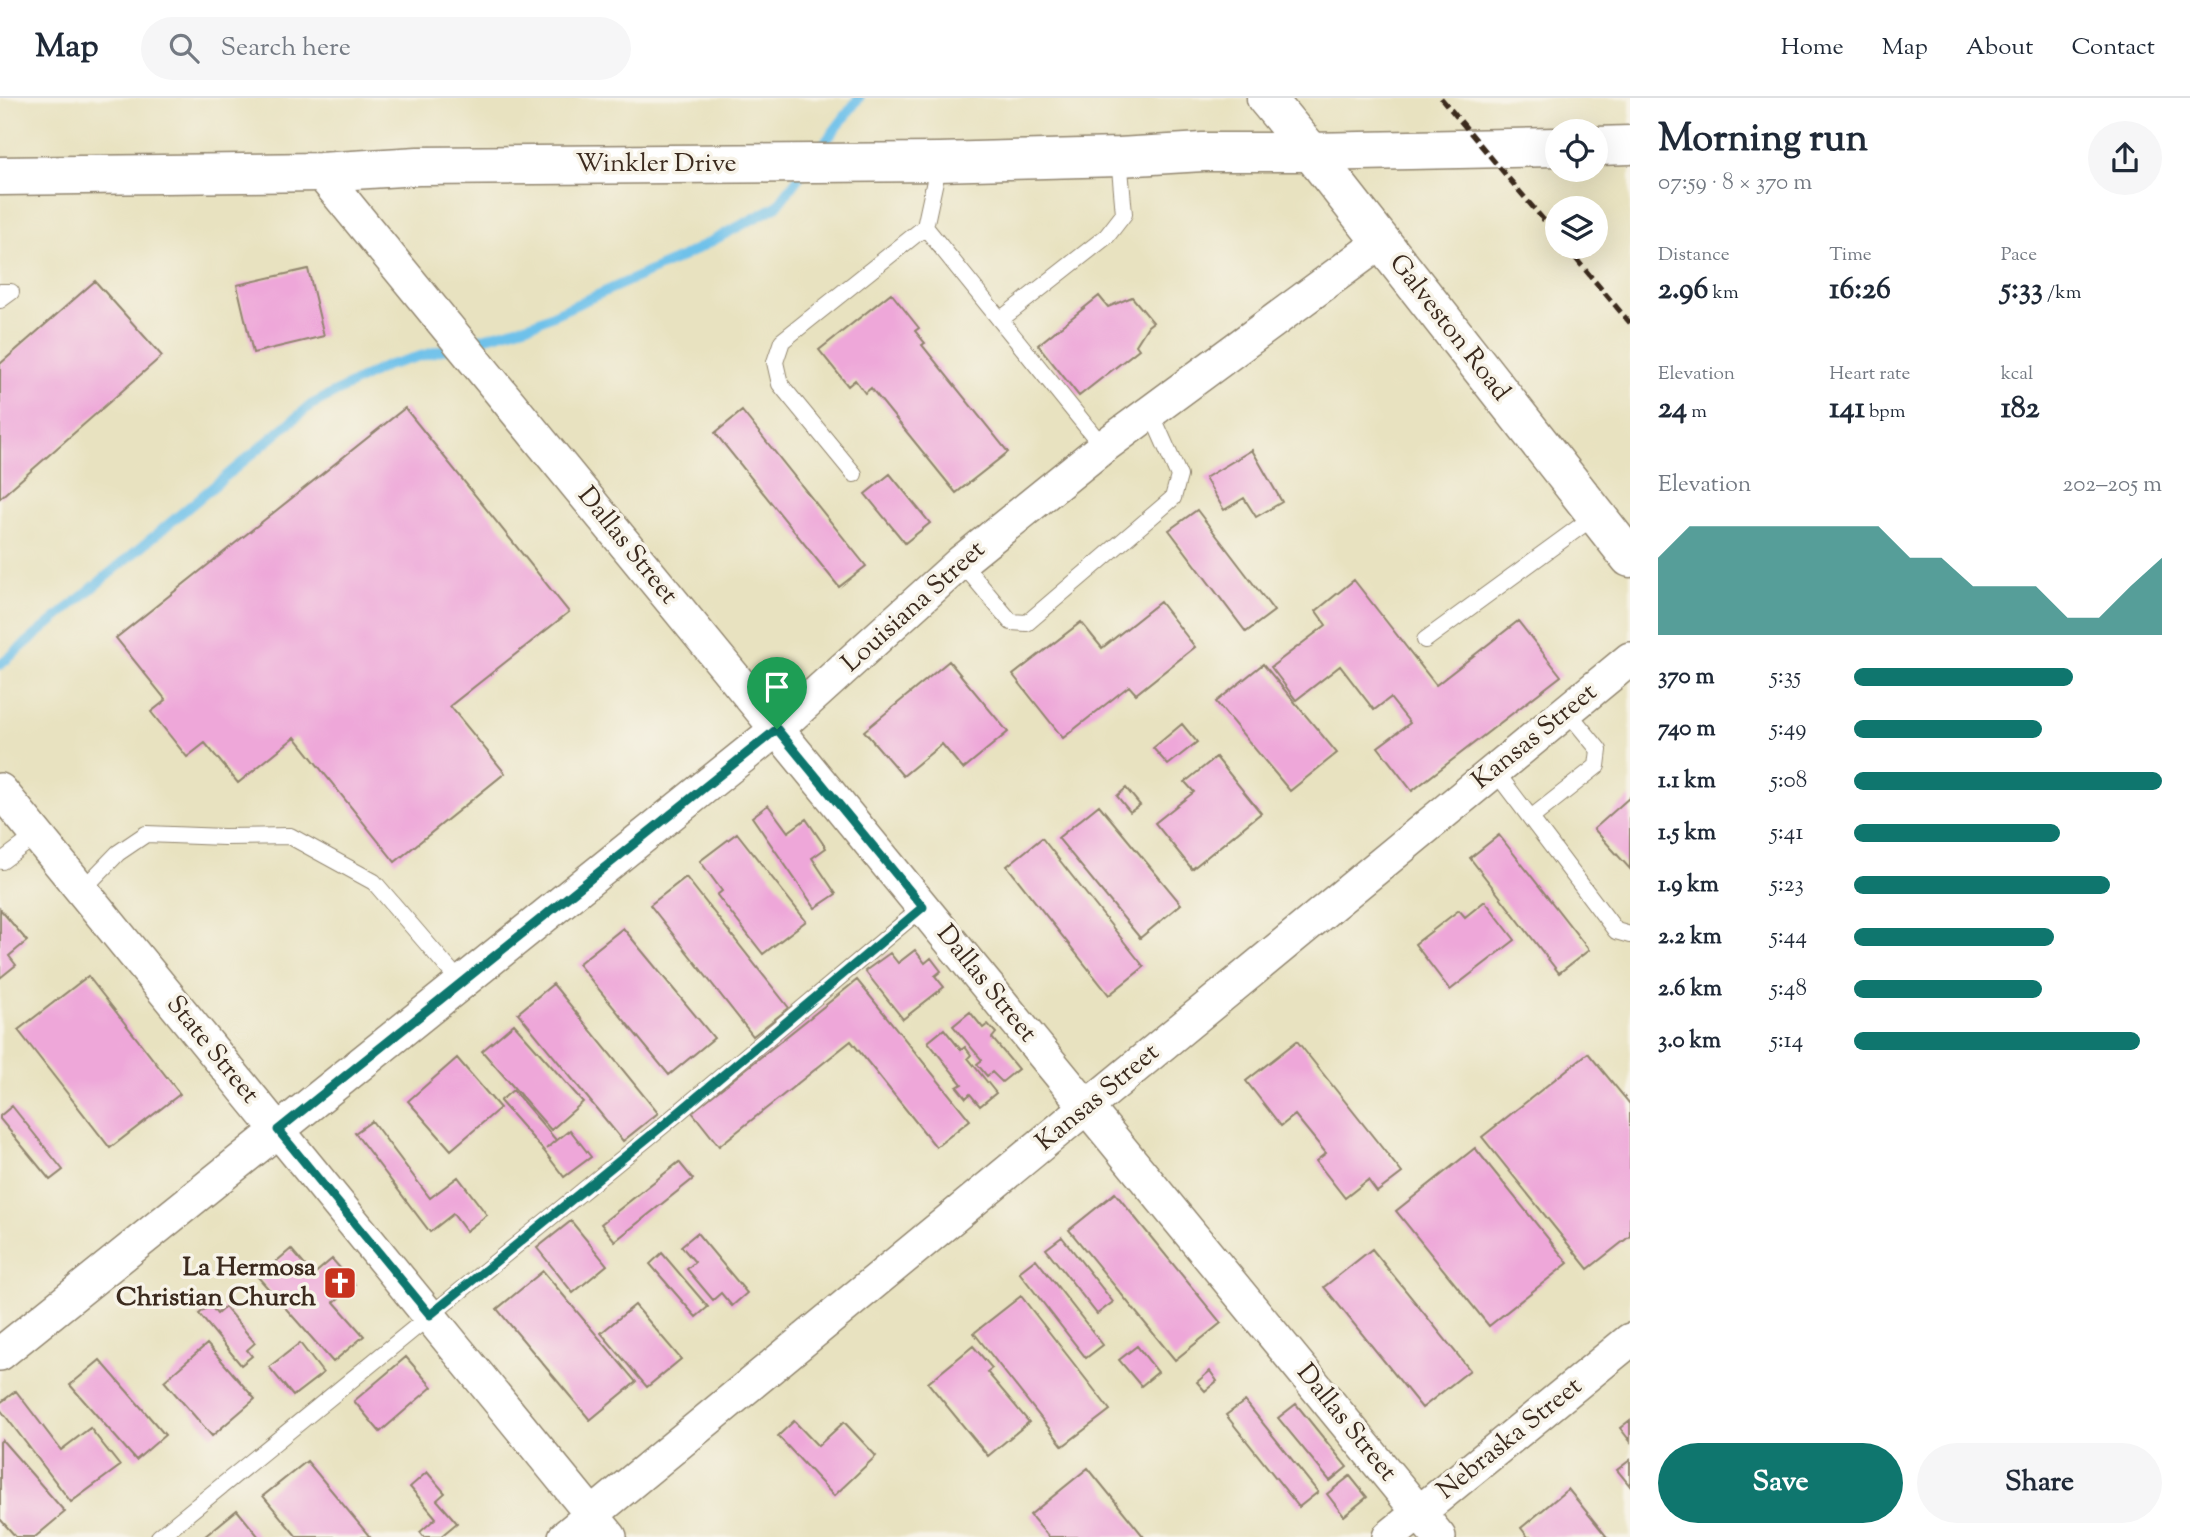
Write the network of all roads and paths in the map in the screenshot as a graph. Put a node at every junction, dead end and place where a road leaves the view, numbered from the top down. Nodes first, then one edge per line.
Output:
1 (1266, 98) edge
2 (1630, 145) edge
3 (1608, 146) edge
4 (1545, 147) edge
5 (1311, 152) junction
6 (1119, 157) junction
7 (939, 162) junction
8 (320, 172) junction
9 (0, 176) edge
10 (925, 228) junction
11 (1381, 242) junction
12 (0, 292) edge
13 (0, 300) edge
14 (1000, 320) junction
15 (1151, 412) junction
16 (1103, 447) junction
17 (855, 474) dead end
18 (1596, 515) junction
19 (1630, 558) edge
20 (961, 562) junction
21 (1424, 640) dead end
22 (1630, 659) edge
23 (1567, 711) junction
24 (777, 729) junction
25 (1495, 771) junction
26 (0, 790) edge
27 (1531, 818) junction
28 (37, 835) junction
29 (0, 859) edge
30 (82, 890) junction
31 (923, 907) junction
32 (1630, 934) edge
33 (461, 983) junction
34 (1087, 1107) junction
35 (278, 1130) junction
36 (430, 1315) junction
37 (1630, 1340) edge
38 (0, 1354) edge
39 (1429, 1525) edge
40 (601, 1526) edge
41 (159, 1537) edge
42 (565, 1537) edge
43 (1389, 1537) edge

1 - 5 main road, Galveston Road
2 - 3 main road
4 - 5 main road, Winkler Drive
5 - 6 main road, Winkler Drive
5 - 11 main road, Galveston Road
6 - 7 main road, Winkler Drive
6 - 14 lane
7 - 8 main road, Winkler Drive
7 - 10 lane
8 - 9 main road, Winkler Drive
8 - 24 street, Dallas Street
10 - 14 lane
10 - 17 lane
11 - 15 street, Louisiana Street
11 - 18 main road, Galveston Road
12 - 13 lane
14 - 16 lane
15 - 16 street, Louisiana Street
15 - 20 lane
16 - 20 street, Louisiana Street
18 - 19 main road, Galveston Road
18 - 21 lane
20 - 24 street, Louisiana Street
22 - 23 street, Kansas Street
23 - 25 street, Kansas Street
23 - 27 lane
24 - 31 street, Dallas Street
24 - 33 street, Louisiana Street
25 - 27 lane
25 - 34 street, Kansas Street
26 - 28 street, State Street
27 - 32 lane
28 - 29 lane
28 - 30 street, State Street
30 - 33 lane
30 - 35 street, State Street
31 - 34 street, Dallas Street
31 - 36 lane
33 - 35 street, Louisiana Street
34 - 39 street, Dallas Street
34 - 40 street, Kansas Street
35 - 36 street, State Street
35 - 38 street, Louisiana Street
36 - 40 street, State Street
36 - 41 lane
37 - 39 street, Nebraska Street
39 - 43 street, Nebraska Street
40 - 42 street, Kansas Street

